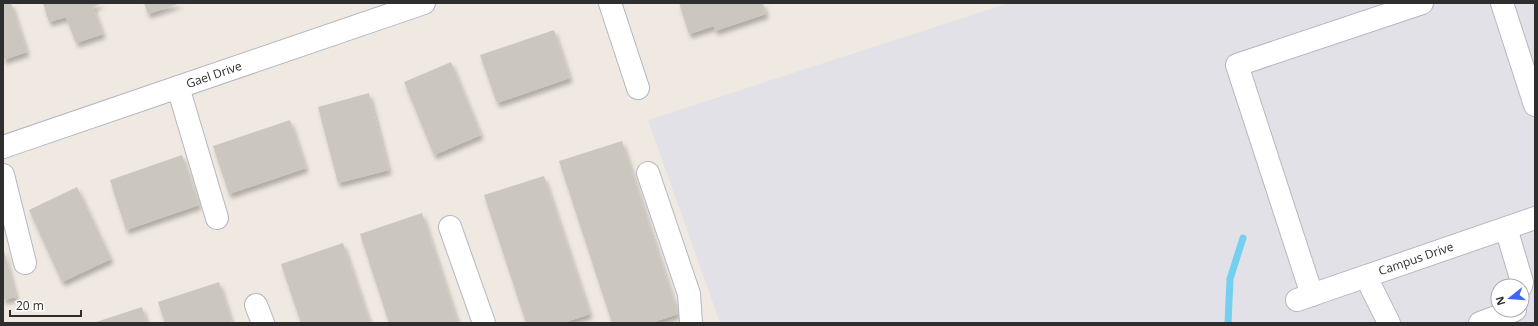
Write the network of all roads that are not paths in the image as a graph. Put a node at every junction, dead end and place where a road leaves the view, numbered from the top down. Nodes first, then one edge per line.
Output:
1 (424, 3) edge
2 (610, 3) edge
3 (1422, 3) edge
4 (1502, 3) edge
5 (178, 87) junction
6 (638, 88) dead end
7 (1535, 105) edge
8 (3, 147) edge
9 (648, 173) dead end
10 (3, 174) edge
11 (217, 218) dead end
12 (1535, 218) edge
13 (450, 227) dead end
14 (1506, 228) junction
15 (25, 263) dead end
16 (1366, 277) junction
17 (1521, 278) edge
18 (1493, 318) edge
19 (484, 323) edge
20 (691, 323) edge
21 (1389, 323) edge
22 (1480, 323) edge

1 - 5 street, Gael Drive
2 - 6 street
3 - 16 street, Campus Drive
4 - 7 street
5 - 8 street, Gael Drive
5 - 11 street
9 - 20 street
10 - 15 street
12 - 14 street, Campus Drive
13 - 19 street
14 - 16 street, Campus Drive
14 - 17 street
16 - 21 street
18 - 22 street

